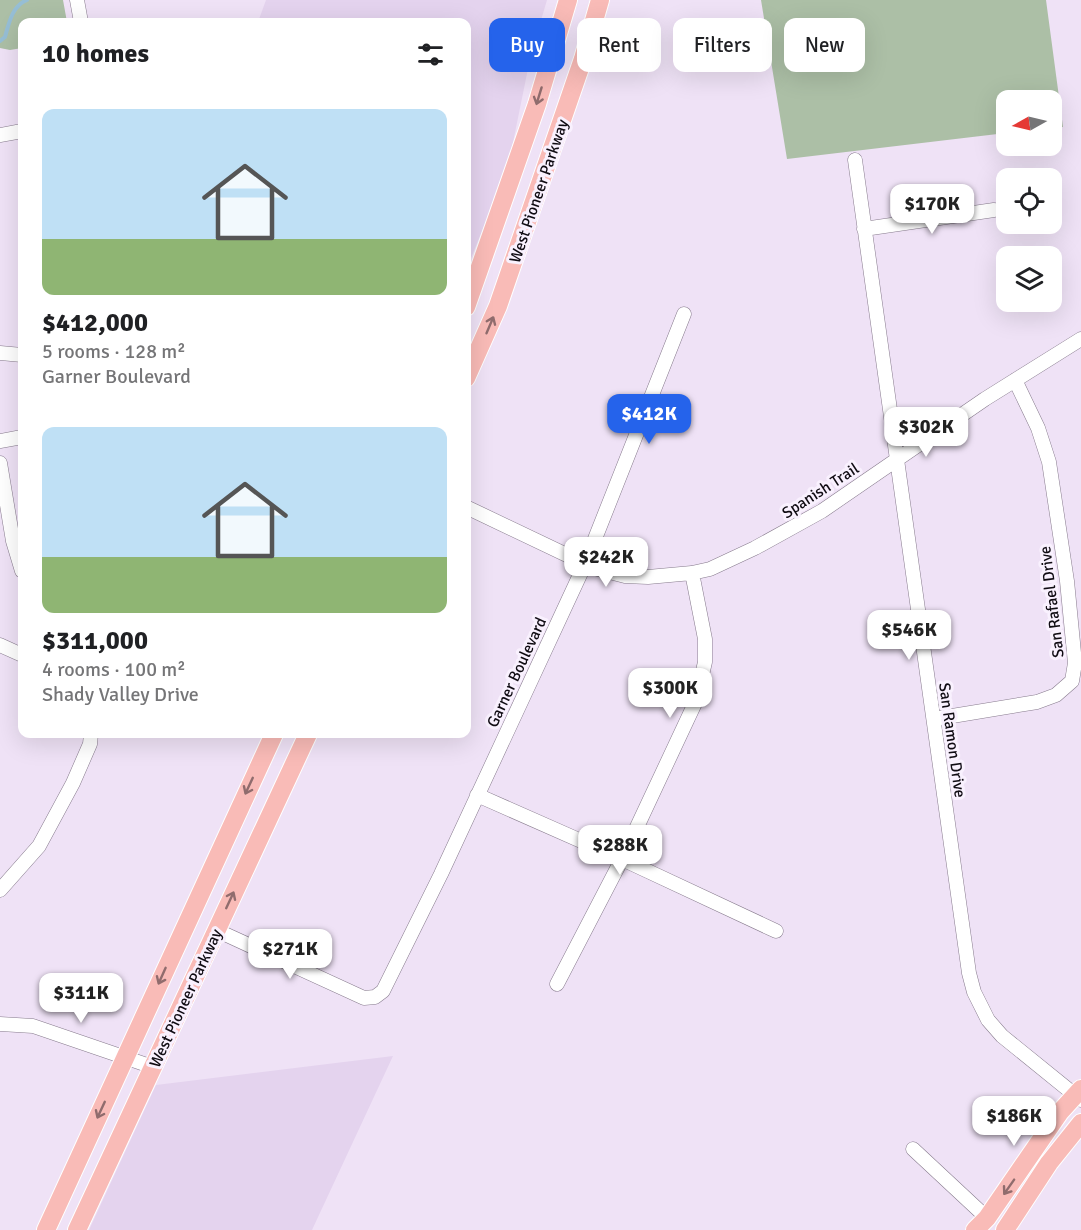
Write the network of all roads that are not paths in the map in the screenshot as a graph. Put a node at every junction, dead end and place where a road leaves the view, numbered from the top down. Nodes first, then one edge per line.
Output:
1 (77, 0) edge
2 (568, 0) edge
3 (600, 0) edge
4 (80, 18) edge
5 (18, 132) edge
6 (0, 135) edge
7 (855, 160) dead end
8 (994, 210) dead end
9 (864, 229) junction
10 (473, 266) edge
11 (684, 314) dead end
12 (1081, 339) edge
13 (0, 352) edge
14 (18, 354) edge
15 (471, 367) edge
16 (1016, 380) junction
17 (18, 438) edge
18 (0, 441) edge
19 (897, 459) junction
20 (0, 463) edge
21 (471, 509) edge
22 (7, 543) edge
23 (18, 564) edge
24 (585, 564) junction
25 (692, 573) junction
26 (0, 645) edge
27 (18, 652) edge
28 (933, 719) junction
29 (91, 738) edge
30 (272, 738) edge
31 (306, 738) edge
32 (477, 795) junction
33 (622, 859) junction
34 (0, 890) edge
35 (216, 930) junction
36 (776, 931) dead end
37 (558, 984) dead end
38 (0, 1024) edge
39 (126, 1057) junction
40 (153, 1067) junction
41 (1079, 1095) edge
42 (1081, 1123) edge
43 (913, 1149) dead end
44 (981, 1224) edge
45 (46, 1230) edge
46 (77, 1230) edge
47 (1005, 1230) edge

1 - 4 street
2 -> 10 main road, West Pioneer Parkway
15 -> 3 main road, West Pioneer Parkway
5 - 6 street
7 - 9 street, San Ramon Drive
8 - 9 street
9 - 19 street, San Ramon Drive
11 - 24 street, Garner Boulevard
12 - 16 street, Spanish Trail
13 - 14 street
16 - 19 street, Spanish Trail
16 - 28 street, San Rafael Drive
17 - 18 street
19 - 25 street, Spanish Trail
19 - 28 street, San Ramon Drive
20 - 22 street
21 - 24 street, Spanish Trail
22 - 23 street
24 - 25 street, Spanish Trail
24 - 32 street, Garner Boulevard
25 - 33 street
26 - 27 street
28 - 41 street, San Ramon Drive
29 - 34 street
30 -> 39 main road, West Pioneer Parkway
35 -> 31 main road, West Pioneer Parkway
32 - 33 street
32 - 35 street, Garner Boulevard
33 - 36 street
33 - 37 street
35 - 40 main road, West Pioneer Parkway
38 - 39 street
39 - 40 street
39 -> 45 main road, West Pioneer Parkway
40 - 46 main road, West Pioneer Parkway
41 -> 44 main road
42 - 47 main road
43 - 44 street

